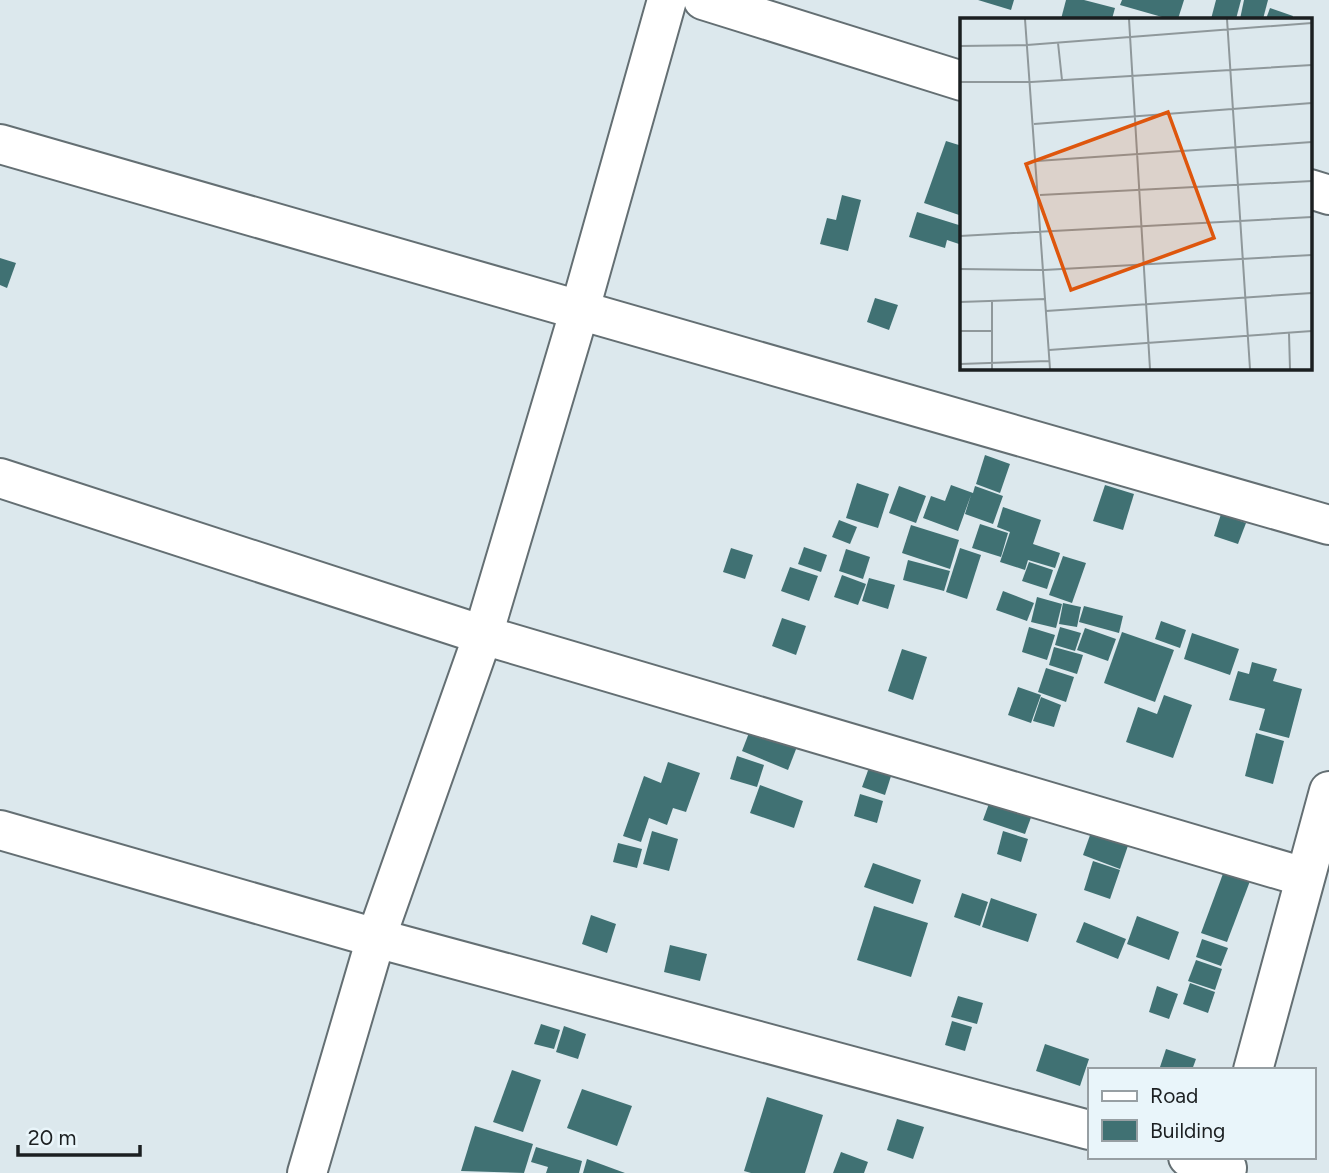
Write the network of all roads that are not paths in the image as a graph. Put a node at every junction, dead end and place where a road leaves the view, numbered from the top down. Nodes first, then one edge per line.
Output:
1 (667, 0) edge
2 (703, 0) edge
3 (960, 81) edge
4 (0, 144) edge
5 (1312, 190) edge
6 (1329, 195) edge
7 (580, 309) junction
8 (0, 478) edge
9 (1329, 525) edge
10 (483, 635) junction
11 (1329, 791) edge
12 (0, 830) edge
13 (1304, 877) junction
14 (376, 938) junction
15 (1254, 1068) edge
16 (1088, 1130) edge
17 (1197, 1159) edge
18 (1228, 1166) edge
19 (307, 1173) edge

1 - 7 street
2 - 3 street
4 - 7 street
5 - 6 street
7 - 9 street
7 - 10 street
8 - 10 street
10 - 13 street
10 - 14 street
11 - 13 street
12 - 14 street
13 - 15 street
14 - 16 street
14 - 19 street
17 - 18 street

